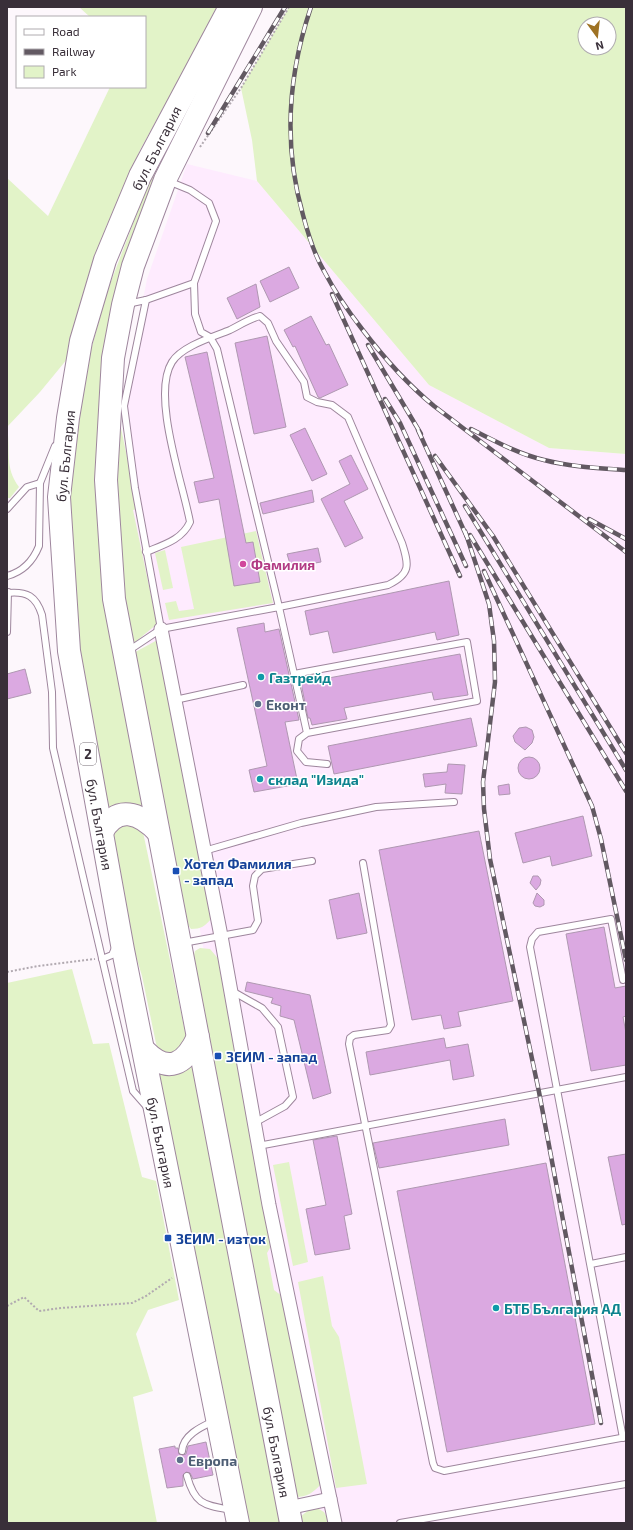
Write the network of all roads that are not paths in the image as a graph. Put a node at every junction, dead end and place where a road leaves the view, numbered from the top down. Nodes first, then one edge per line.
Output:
1 (230, 7) edge
2 (251, 7) edge
3 (165, 180) junction
4 (194, 283) junction
5 (146, 300) junction
6 (123, 305) junction
7 (210, 337) junction
8 (68, 418) junction
9 (40, 484) junction
10 (7, 508) edge
11 (146, 552) junction
12 (7, 576) edge
13 (8, 592) edge
14 (279, 607) junction
15 (161, 629) junction
16 (7, 632) edge
17 (124, 654) junction
18 (294, 674) junction
19 (243, 685) dead end
20 (175, 700) junction
21 (308, 733) junction
22 (327, 764) dead end
23 (454, 802) dead end
24 (102, 832) junction
25 (158, 832) junction
26 (204, 851) junction
27 (312, 860) dead end
28 (363, 863) dead end
29 (117, 918) junction
30 (220, 936) junction
31 (180, 944) junction
32 (102, 959) junction
33 (623, 980) dead end
34 (230, 989) junction
35 (198, 1037) junction
36 (144, 1050) junction
37 (626, 1077) edge
38 (558, 1088) junction
39 (158, 1120) junction
40 (254, 1123) junction
41 (366, 1125) junction
42 (258, 1146) junction
43 (626, 1257) edge
44 (591, 1264) junction
45 (217, 1419) junction
46 (625, 1437) edge
47 (182, 1451) dead end
48 (186, 1476) dead end
49 (626, 1484) edge
50 (330, 1499) junction
51 (289, 1515) edge
52 (237, 1517) edge
53 (335, 1523) edge
54 (400, 1523) edge

1 - 8 highway, бул. България / 2
2 - 3 highway, бул. България
3 - 4 lane
3 - 6 highway, бул. България
4 - 5 lane
4 - 7 lane
5 - 6 lane
5 - 11 lane
6 - 17 highway, бул. България
7 - 11 lane
7 - 14 lane
7 - 14 lane
8 - 9 lane
8 - 24 highway, бул. България / 2
9 - 10 lane
9 - 12 lane
11 - 15 lane
13 - 16 lane
13 - 32 lane
14 - 15 lane
14 - 18 lane
15 - 17 lane
15 - 20 street
17 - 25 highway, бул. България
18 - 21 lane
18 - 21 lane
19 - 20 lane
20 - 26 street
21 - 22 lane
23 - 26 lane
24 - 25 highway
24 - 29 highway, бул. България / 2
25 - 31 highway, бул. България
26 - 30 street
27 - 30 lane
28 - 41 lane
29 - 32 lane
29 - 36 highway, бул. България / 2
30 - 31 lane
30 - 34 street
31 - 35 highway, бул. България
32 - 39 lane
33 - 38 lane
34 - 40 street
34 - 40 lane
35 - 36 highway
35 - 51 highway, бул. България
36 - 39 highway, бул. България / 2
37 - 38 lane
38 - 41 lane
38 - 44 lane
39 - 45 highway, бул. България / 2
40 - 42 street
41 - 42 lane
41 - 46 lane
42 - 50 street
43 - 44 lane
44 - 46 lane
45 - 47 lane
45 - 52 highway, бул. България / 2
48 - 52 lane
49 - 54 lane
50 - 51 street
50 - 53 street

